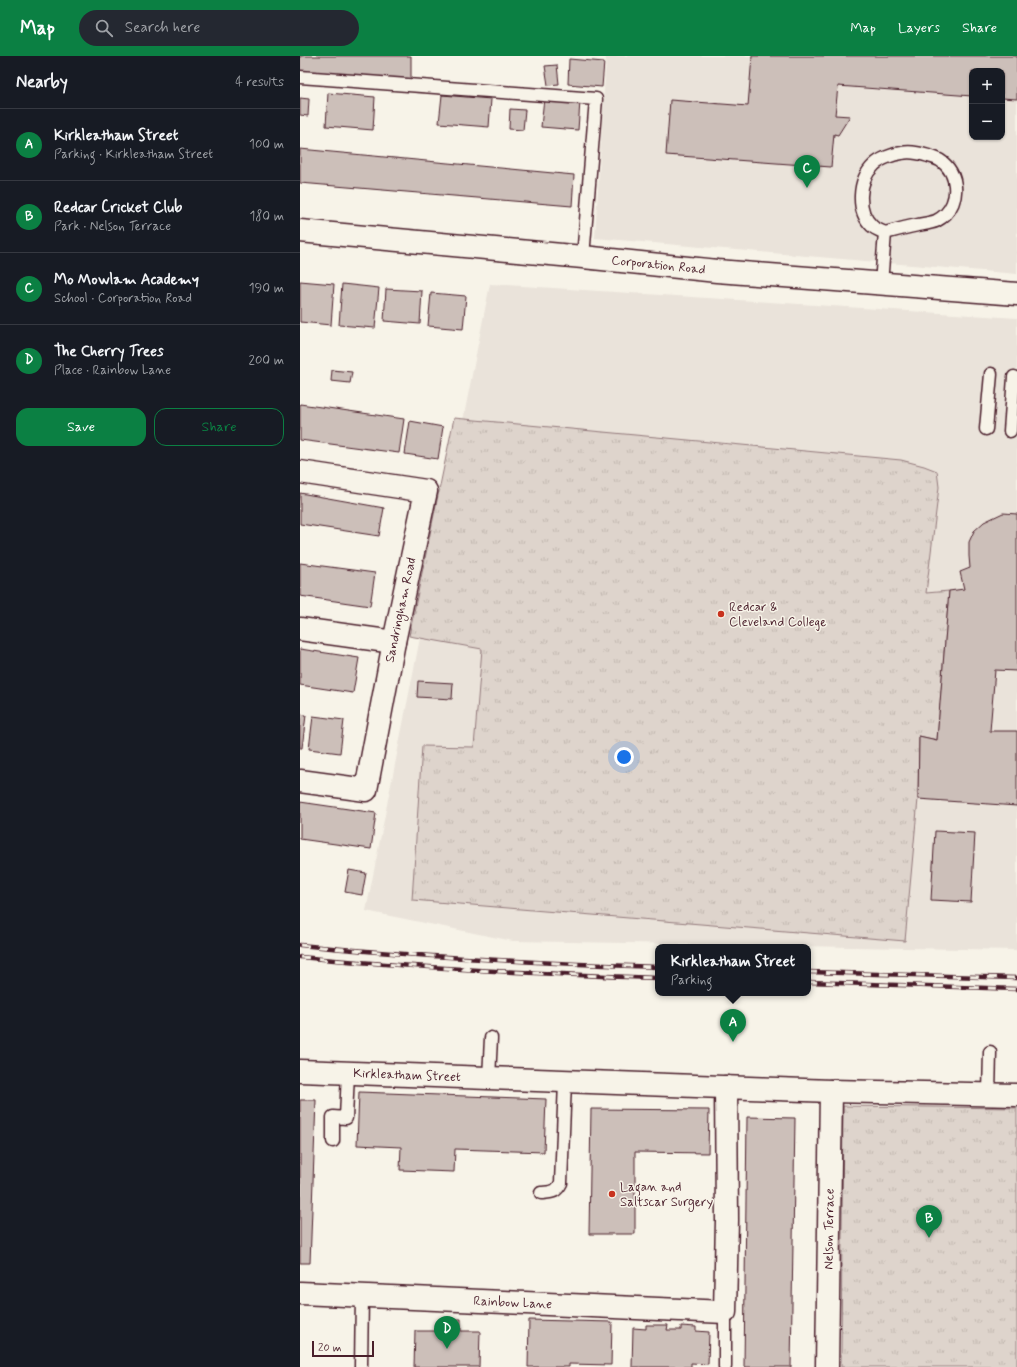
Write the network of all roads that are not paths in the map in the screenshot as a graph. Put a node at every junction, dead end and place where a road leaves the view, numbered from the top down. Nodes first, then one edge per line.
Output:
1 (300, 77) edge
2 (300, 231) edge
3 (885, 233) junction
4 (583, 257) junction
5 (881, 284) junction
6 (1017, 294) edge
7 (991, 374) dead end
8 (1014, 377) dead end
9 (986, 429) dead end
10 (1010, 431) dead end
11 (300, 472) edge
12 (300, 629) edge
13 (394, 642) junction
14 (300, 781) edge
15 (491, 1038) dead end
16 (990, 1052) dead end
17 (300, 1071) edge
18 (348, 1072) junction
19 (489, 1078) junction
20 (565, 1082) junction
21 (726, 1087) junction
22 (831, 1091) junction
23 (989, 1094) junction
24 (1017, 1095) edge
25 (333, 1141) dead end
26 (541, 1193) dead end
27 (300, 1293) edge
28 (362, 1296) junction
29 (725, 1312) junction
30 (361, 1367) edge
31 (725, 1367) edge
32 (827, 1367) edge

1 - 4 lane
2 - 4 street, Corporation Road
3 - 3 lane
3 - 5 lane
4 - 5 street, Corporation Road
5 - 6 street, Corporation Road
7 - 9 lane
8 - 10 lane
11 - 13 street, Sandringham Road
12 - 13 street
13 - 14 street, Sandringham Road
15 - 19 lane
16 - 23 lane
17 - 18 street, Kirkleatham Street
18 - 19 street, Kirkleatham Street
18 - 25 lane
19 - 20 street, Kirkleatham Street
20 - 21 street, Kirkleatham Street
20 - 26 lane
21 - 22 street, Kirkleatham Street
21 - 29 street
22 - 23 street, Kirkleatham Street
22 - 32 street, Nelson Terrace
23 - 24 street, Kirkleatham Street
27 - 28 street, Rainbow Lane
28 - 29 street, Rainbow Lane
28 - 30 lane
29 - 31 lane

